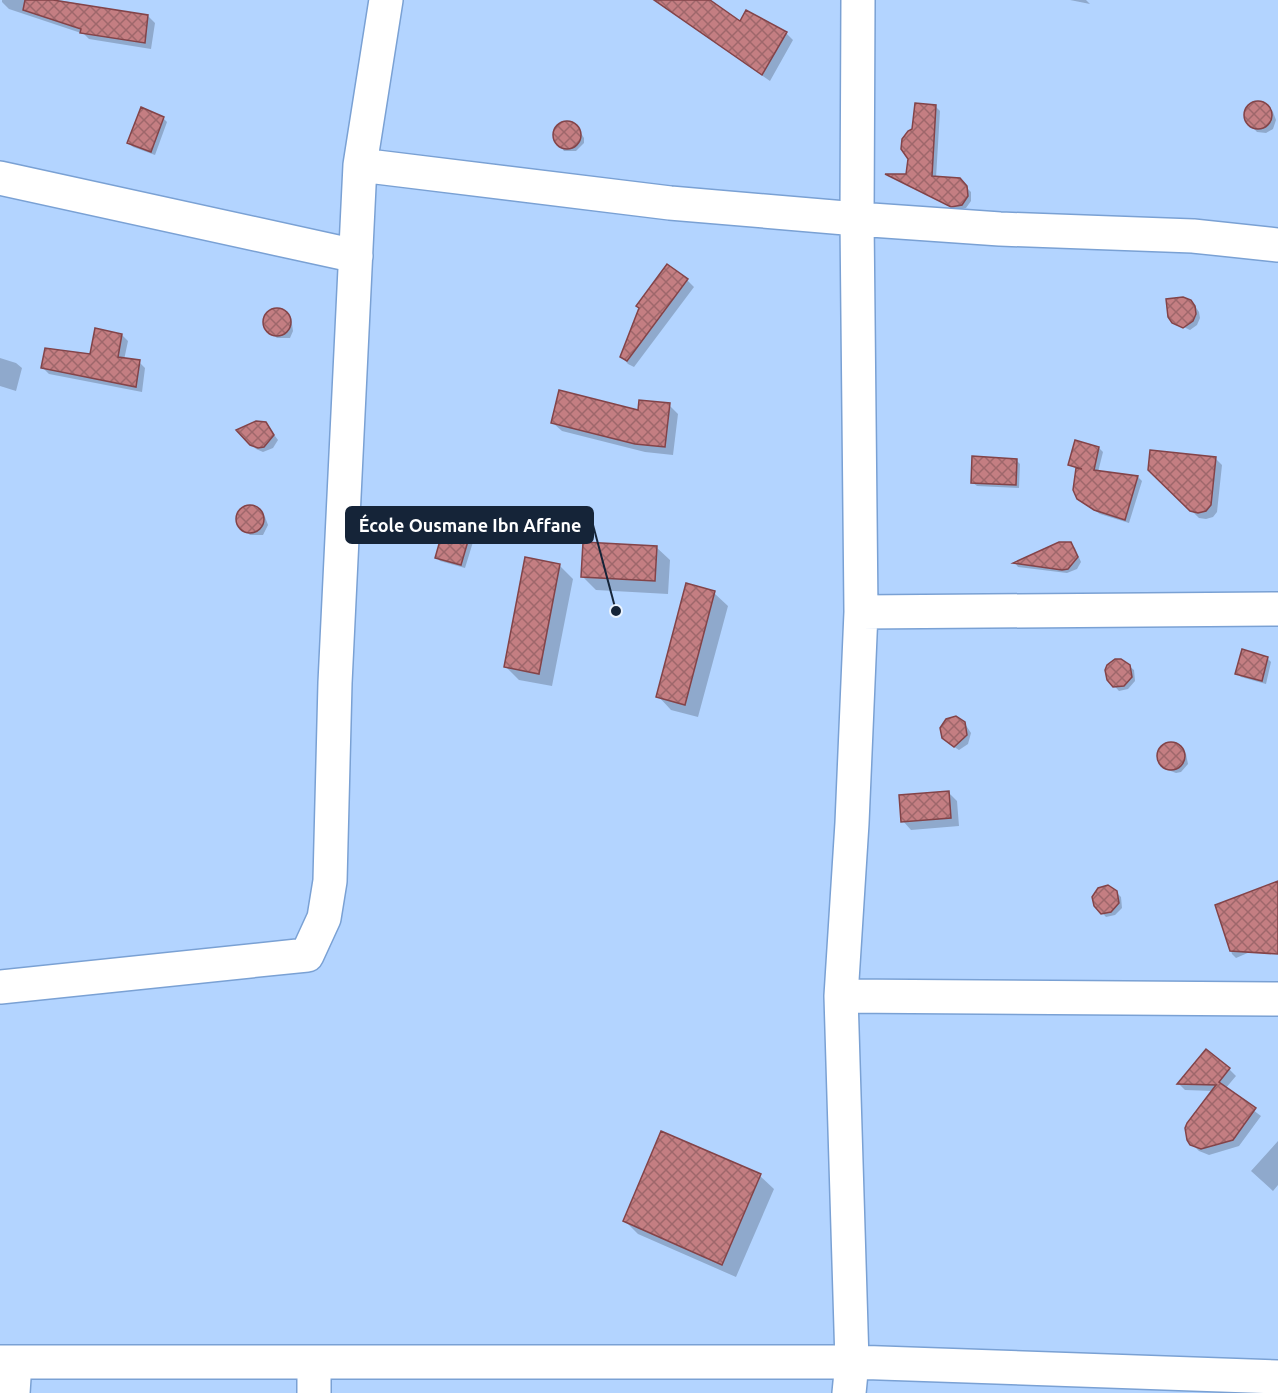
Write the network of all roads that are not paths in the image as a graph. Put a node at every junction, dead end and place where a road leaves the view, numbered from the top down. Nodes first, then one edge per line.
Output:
1 (386, 0) edge
2 (858, 0) edge
3 (360, 165) junction
4 (0, 178) edge
5 (857, 219) junction
6 (1278, 245) edge
7 (356, 256) junction
8 (1278, 609) edge
9 (861, 612) junction
10 (0, 987) edge
11 (841, 996) junction
12 (1278, 999) edge
13 (9, 1372) edge
14 (850, 1377) edge
15 (1278, 1377) edge
16 (314, 1378) edge

1 - 3 street
2 - 5 street
3 - 5 street
3 - 7 street
4 - 7 street
5 - 6 street
5 - 9 street
7 - 10 street
8 - 9 street
9 - 11 street
11 - 12 street
11 - 14 street
13 - 16 street
14 - 15 street
14 - 16 street

